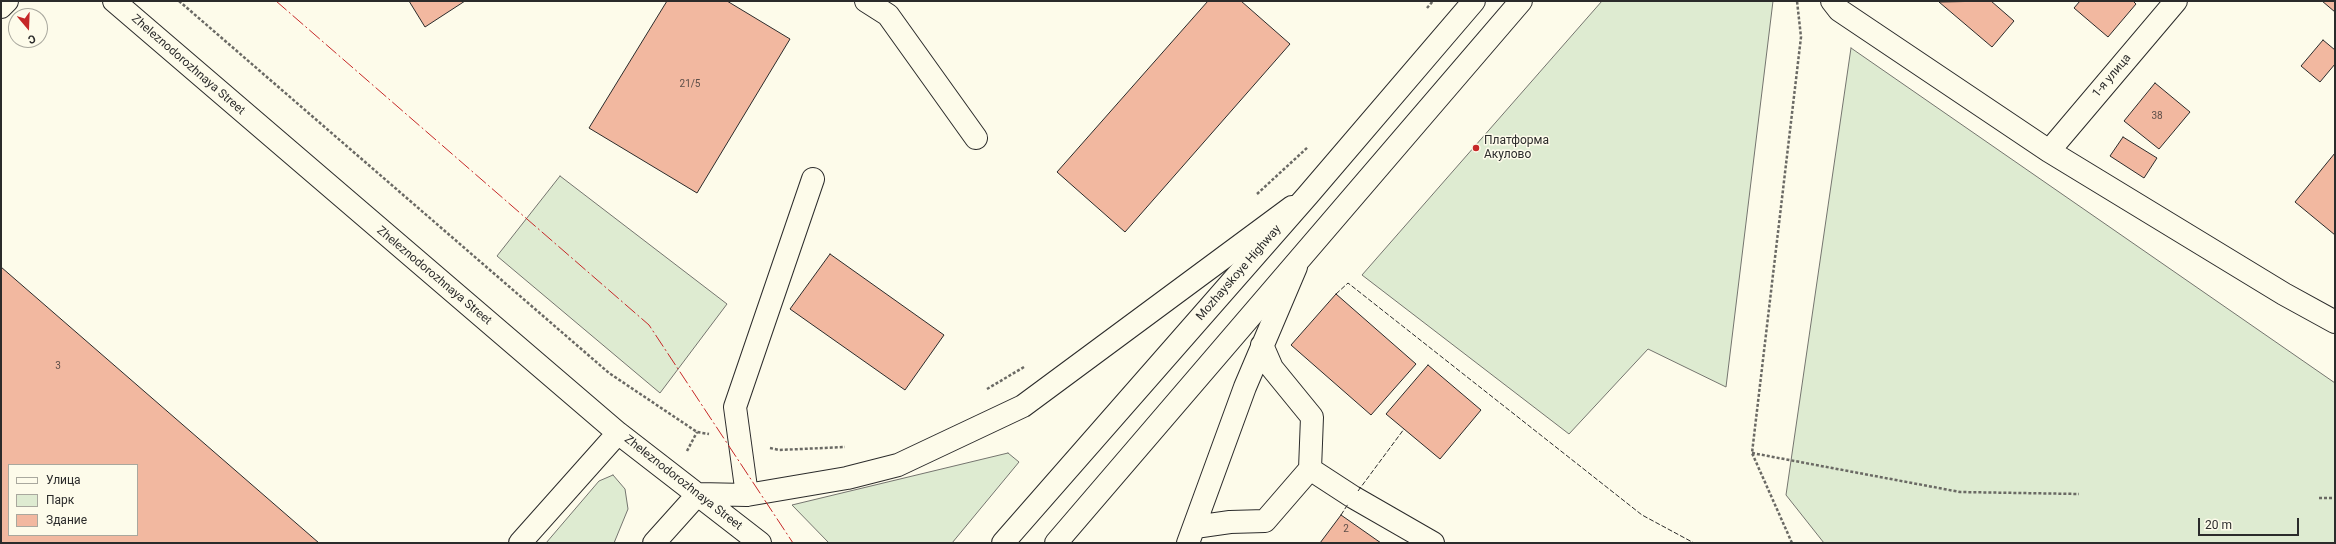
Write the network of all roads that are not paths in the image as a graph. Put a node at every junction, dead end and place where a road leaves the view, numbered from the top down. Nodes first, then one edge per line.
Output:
1 (7, 1) edge
2 (114, 1) edge
3 (866, 1) edge
4 (1474, 1) edge
5 (1521, 1) edge
6 (1832, 1) edge
7 (2176, 1) edge
8 (1, 7) edge
9 (976, 138) dead end
10 (2049, 151) junction
11 (813, 179) dead end
12 (1308, 195) junction
13 (1301, 256) junction
14 (2335, 322) edge
15 (1262, 345) junction
16 (618, 433) junction
17 (1310, 469) junction
18 (698, 494) junction
19 (747, 494) junction
20 (1191, 535) edge
21 (520, 543) edge
22 (654, 543) edge
23 (760, 543) edge
24 (1003, 543) edge
25 (1056, 543) edge
26 (1433, 543) edge

1 - 8 street
2 - 16 street, Zheleznodorozhnaya Street
3 - 9 street
4 - 12 street, Mozhayskoye Highway
5 - 13 street
6 - 10 street
7 - 10 street, 1-я улица
10 - 14 street
11 - 19 street
12 - 19 street
12 - 24 street, Mozhayskoye Highway
13 - 15 street
13 - 25 street
15 - 17 street
15 - 20 street
16 - 18 street, Zheleznodorozhnaya Street
16 - 21 street
17 - 20 street
17 - 26 street
18 - 19 street
18 - 22 street
18 - 23 street, Zheleznodorozhnaya Street

